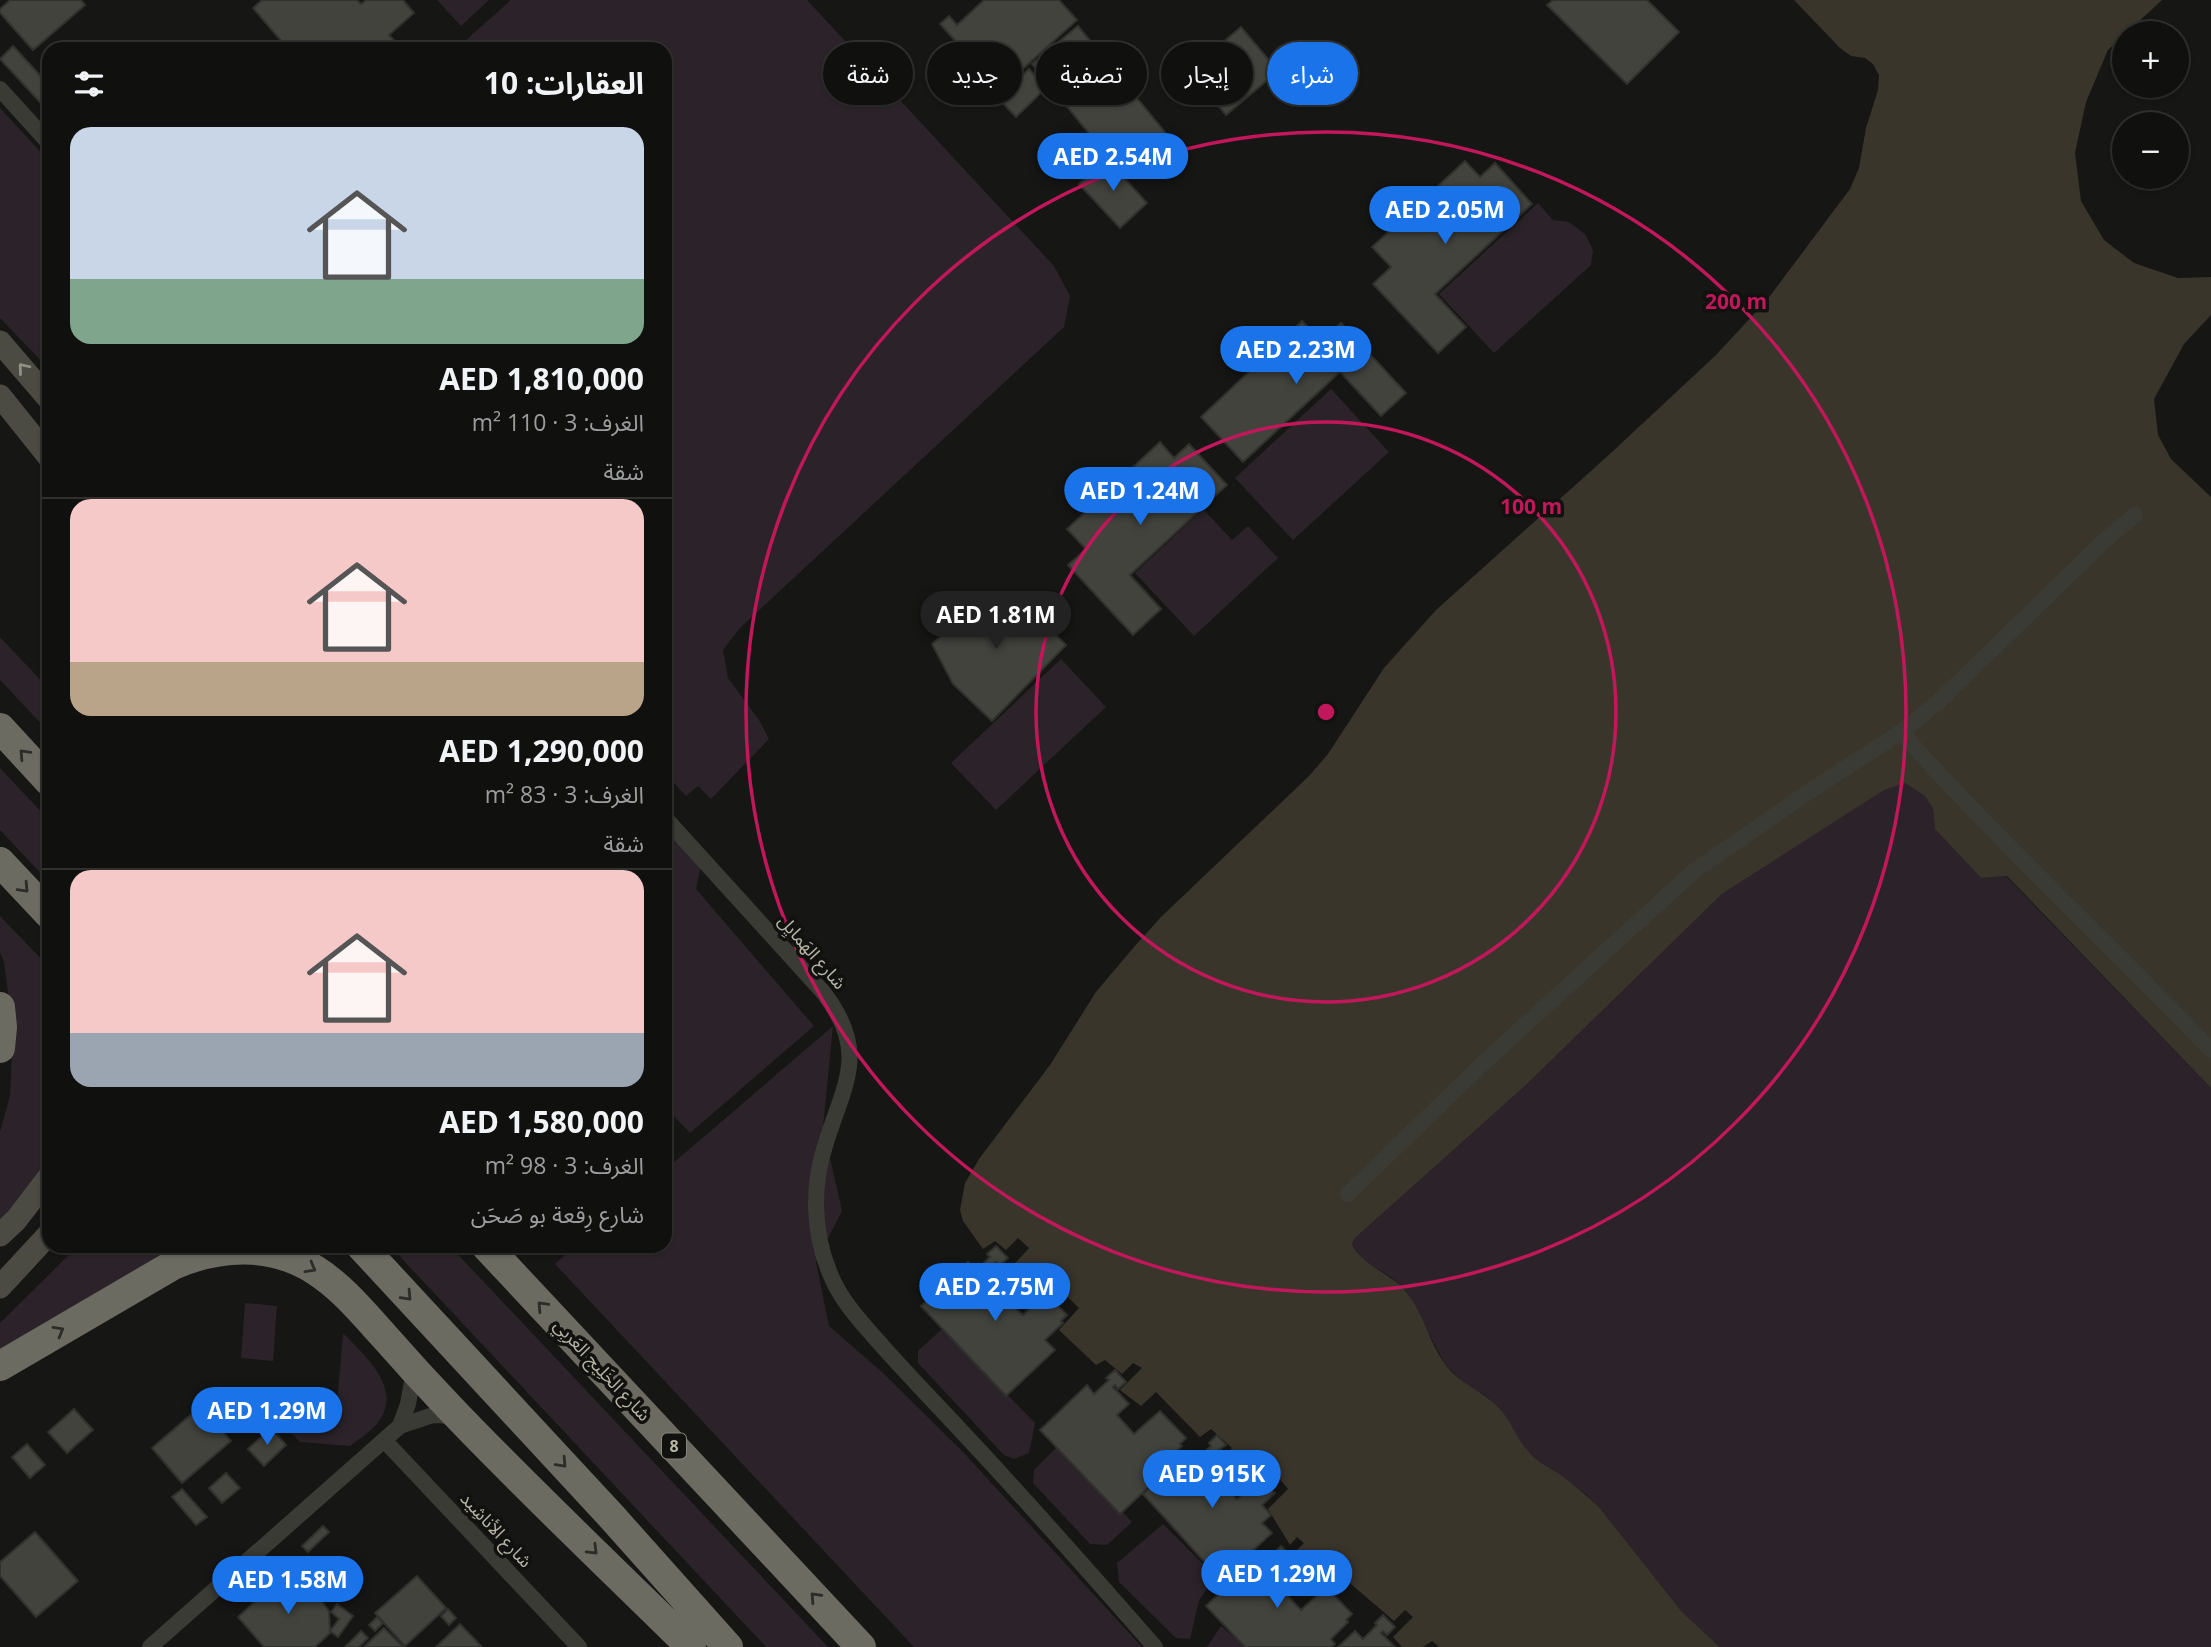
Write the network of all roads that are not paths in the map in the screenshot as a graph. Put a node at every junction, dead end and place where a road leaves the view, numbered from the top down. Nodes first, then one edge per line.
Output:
1 (0, 89) edge
2 (42, 135) edge
3 (0, 342) edge
4 (42, 390) edge
5 (0, 396) edge
6 (42, 448) edge
7 (2135, 515) dead end
8 (0, 728) edge
9 (1901, 732) junction
10 (42, 773) edge
11 (672, 826) edge
12 (0, 862) edge
13 (42, 907) edge
14 (0, 1007) edge
15 (0, 1048) edge
16 (2211, 1050) edge
17 (42, 1186) edge
18 (1348, 1194) dead end
19 (8, 1227) edge
20 (42, 1242) edge
21 (209, 1253) edge
22 (270, 1253) edge
23 (367, 1253) edge
24 (493, 1253) edge
25 (0, 1287) edge
26 (0, 1366) edge
27 (414, 1371) junction
28 (457, 1416) junction
29 (400, 1426) junction
30 (384, 1440) junction
31 (160, 1644) edge
32 (579, 1647) edge
33 (691, 1647) edge
34 (728, 1647) edge
35 (861, 1647) edge
36 (1156, 1647) edge

1 - 2 street
4 -> 3 main road
5 - 6 main road
7 - 9 street
10 -> 8 highway
9 - 16 street
9 - 18 street
11 - 36 street, شارع الهَمايِل
12 -> 13 highway
14 - 15 highway
17 - 19 main road
20 - 25 main road
26 -> 21 highway
22 -> 27 highway
23 -> 34 highway
35 -> 24 highway, شارع الخَلِيج العَربِي / 8
27 - 28 highway
27 - 29 street
28 - 29 street
28 -> 33 highway
29 - 30 street
30 - 31 street
30 - 32 street, شارع الأناشِيد

